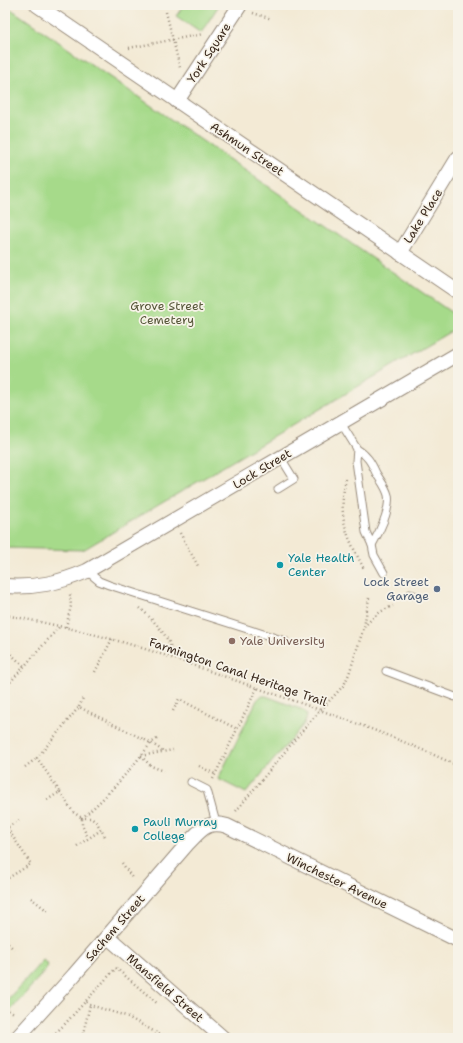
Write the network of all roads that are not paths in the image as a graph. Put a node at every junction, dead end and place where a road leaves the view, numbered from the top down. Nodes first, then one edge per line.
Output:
1 (37, 5) edge
2 (240, 5) edge
3 (177, 101) junction
4 (458, 158) edge
5 (400, 253) junction
6 (458, 292) edge
7 (458, 354) edge
8 (341, 423) junction
9 (357, 449) junction
10 (281, 458) junction
11 (278, 488) dead end
12 (372, 545) junction
13 (88, 571) junction
14 (384, 573) dead end
15 (5, 586) edge
16 (285, 641) dead end
17 (386, 670) dead end
18 (458, 698) edge
19 (191, 782) dead end
20 (216, 823) junction
21 (108, 937) junction
22 (458, 940) edge
23 (17, 1038) edge
24 (223, 1038) edge

1 - 3 street, Ashmun Street
2 - 3 street, York Square
3 - 5 street, Ashmun Street
4 - 5 street, Lake Place
5 - 6 street, Ashmun Street
7 - 8 street, Lock Street
8 - 9 lane
8 - 10 street, Lock Street
9 - 12 lane
9 - 12 lane
10 - 11 lane
10 - 13 street, Lock Street
12 - 14 lane
13 - 15 street, Lock Street
13 - 16 lane
17 - 18 lane
19 - 20 lane
20 - 21 street, Sachem Street
20 - 22 street, Winchester Avenue
21 - 23 street, Sachem Street
21 - 24 street, Mansfield Street

